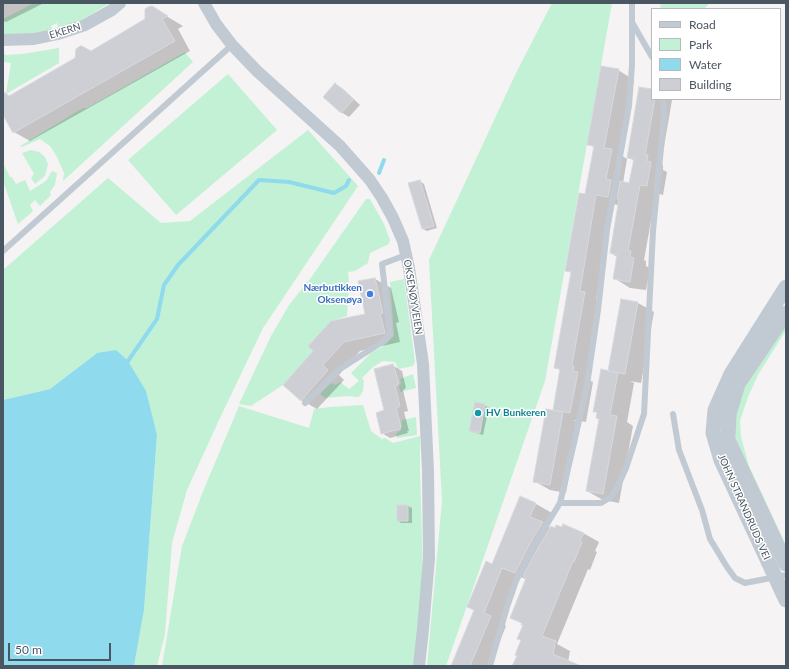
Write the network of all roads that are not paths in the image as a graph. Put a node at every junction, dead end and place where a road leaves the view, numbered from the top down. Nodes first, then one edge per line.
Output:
1 (120, 3) edge
2 (204, 3) edge
3 (632, 3) edge
4 (632, 22) junction
5 (3, 40) edge
6 (232, 45) junction
7 (651, 55) edge
8 (663, 100) edge
9 (3, 243) edge
10 (10, 246) junction
11 (3, 251) edge
12 (406, 255) junction
13 (786, 287) edge
14 (786, 312) edge
15 (305, 403) dead end
16 (673, 414) dead end
17 (560, 504) junction
18 (786, 564) edge
19 (781, 576) edge
20 (786, 600) edge
21 (419, 666) edge
22 (490, 666) edge

1 - 5 street, EKERN
2 - 6 street, OKSENØYVEIEN
3 - 4 lane
4 - 7 lane
4 - 17 lane
6 - 10 lane
6 - 12 street, OKSENØYVEIEN
8 - 17 lane
9 - 10 lane
10 - 11 lane
12 - 15 lane
12 - 21 street, OKSENØYVEIEN
13 - 19 street, JOHN STRANDRUDS VEI
14 - 18 street, JOHN STRANDRUDS VEI
16 - 19 lane
17 - 22 lane
19 - 20 street, JOHN STRANDRUDS VEI

